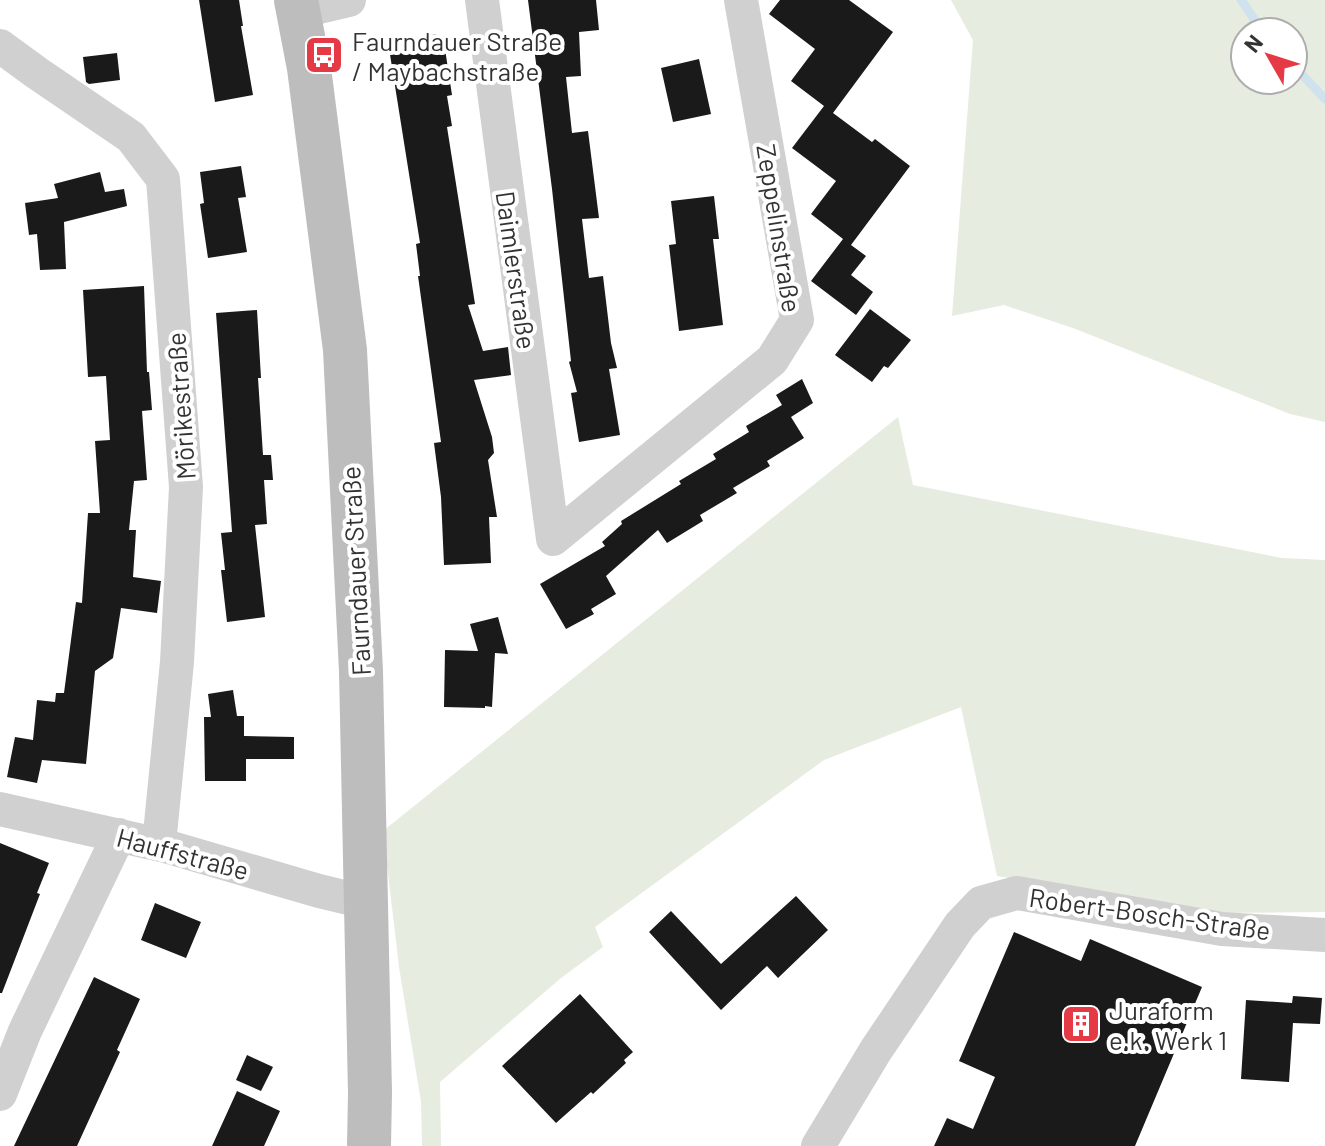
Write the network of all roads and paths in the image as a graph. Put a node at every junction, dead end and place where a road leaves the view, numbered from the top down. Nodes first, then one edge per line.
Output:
1 (349, 0) edge
2 (482, 0) edge
3 (741, 0) edge
4 (297, 6) edge
5 (0, 46) edge
6 (553, 539) joint
7 (0, 809) edge
8 (119, 835) junction
9 (159, 844) junction
10 (365, 902) junction
11 (1325, 935) edge
12 (0, 1094) edge
13 (369, 1146) edge
14 (818, 1146) edge

1 - 4 street
2 - 6 street, Daimlerstraße
3 - 6 street, Zeppelinstraße
4 - 10 street, Faurndauer Straße
5 - 9 street, Mörikestraße
7 - 8 street, Hauffstraße
8 - 9 street, Hauffstraße
8 - 12 street
9 - 10 street, Hauffstraße
10 - 13 street, Faurndauer Straße
11 - 14 street, Robert-Bosch-Straße

